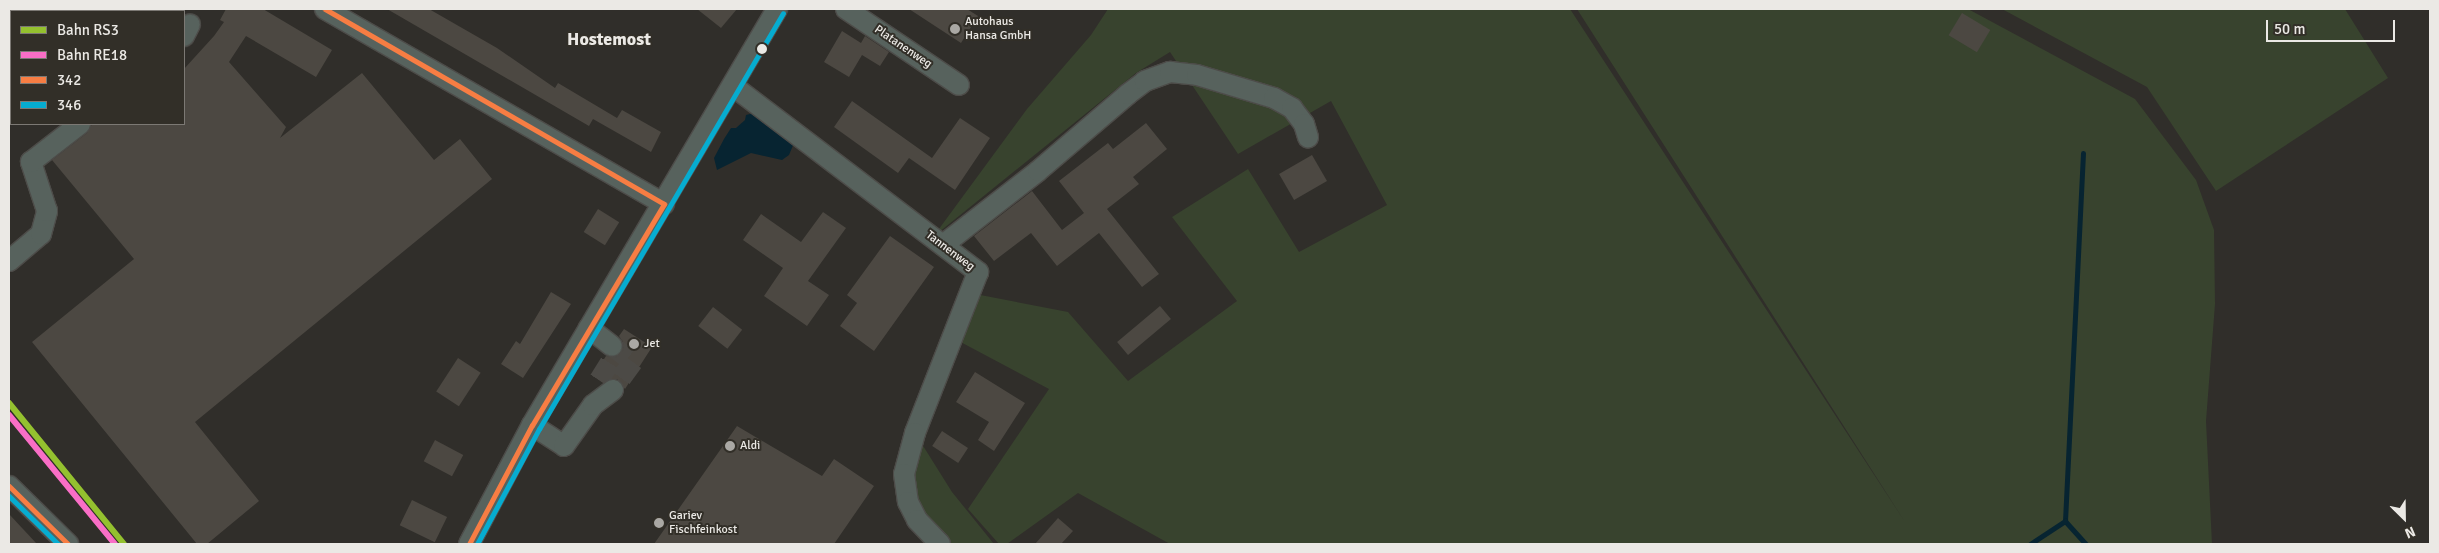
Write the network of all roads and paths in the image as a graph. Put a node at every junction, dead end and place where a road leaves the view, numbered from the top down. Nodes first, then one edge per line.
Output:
1 (325, 9) edge
2 (777, 9) edge
3 (846, 9) edge
4 (959, 85) dead end
5 (733, 86) junction
6 (79, 125) edge
7 (1308, 137) dead end
8 (664, 204) junction
9 (942, 245) junction
10 (9, 261) edge
11 (589, 328) junction
12 (612, 346) tunnel mouth
13 (606, 385) tunnel mouth
14 (532, 425) junction
15 (9, 486) edge
16 (473, 543) edge
17 (68, 544) edge
18 (940, 544) edge

1 - 8 street
2 - 5 street
3 - 4 street, Platanenweg
5 - 8 street
5 - 9 street, Tannenweg
6 - 10 street
7 - 9 street
8 - 11 street
9 - 18 street, Tannenweg
11 - 12 street
11 - 14 street
13 - 14 street
14 - 16 street
15 - 17 street

